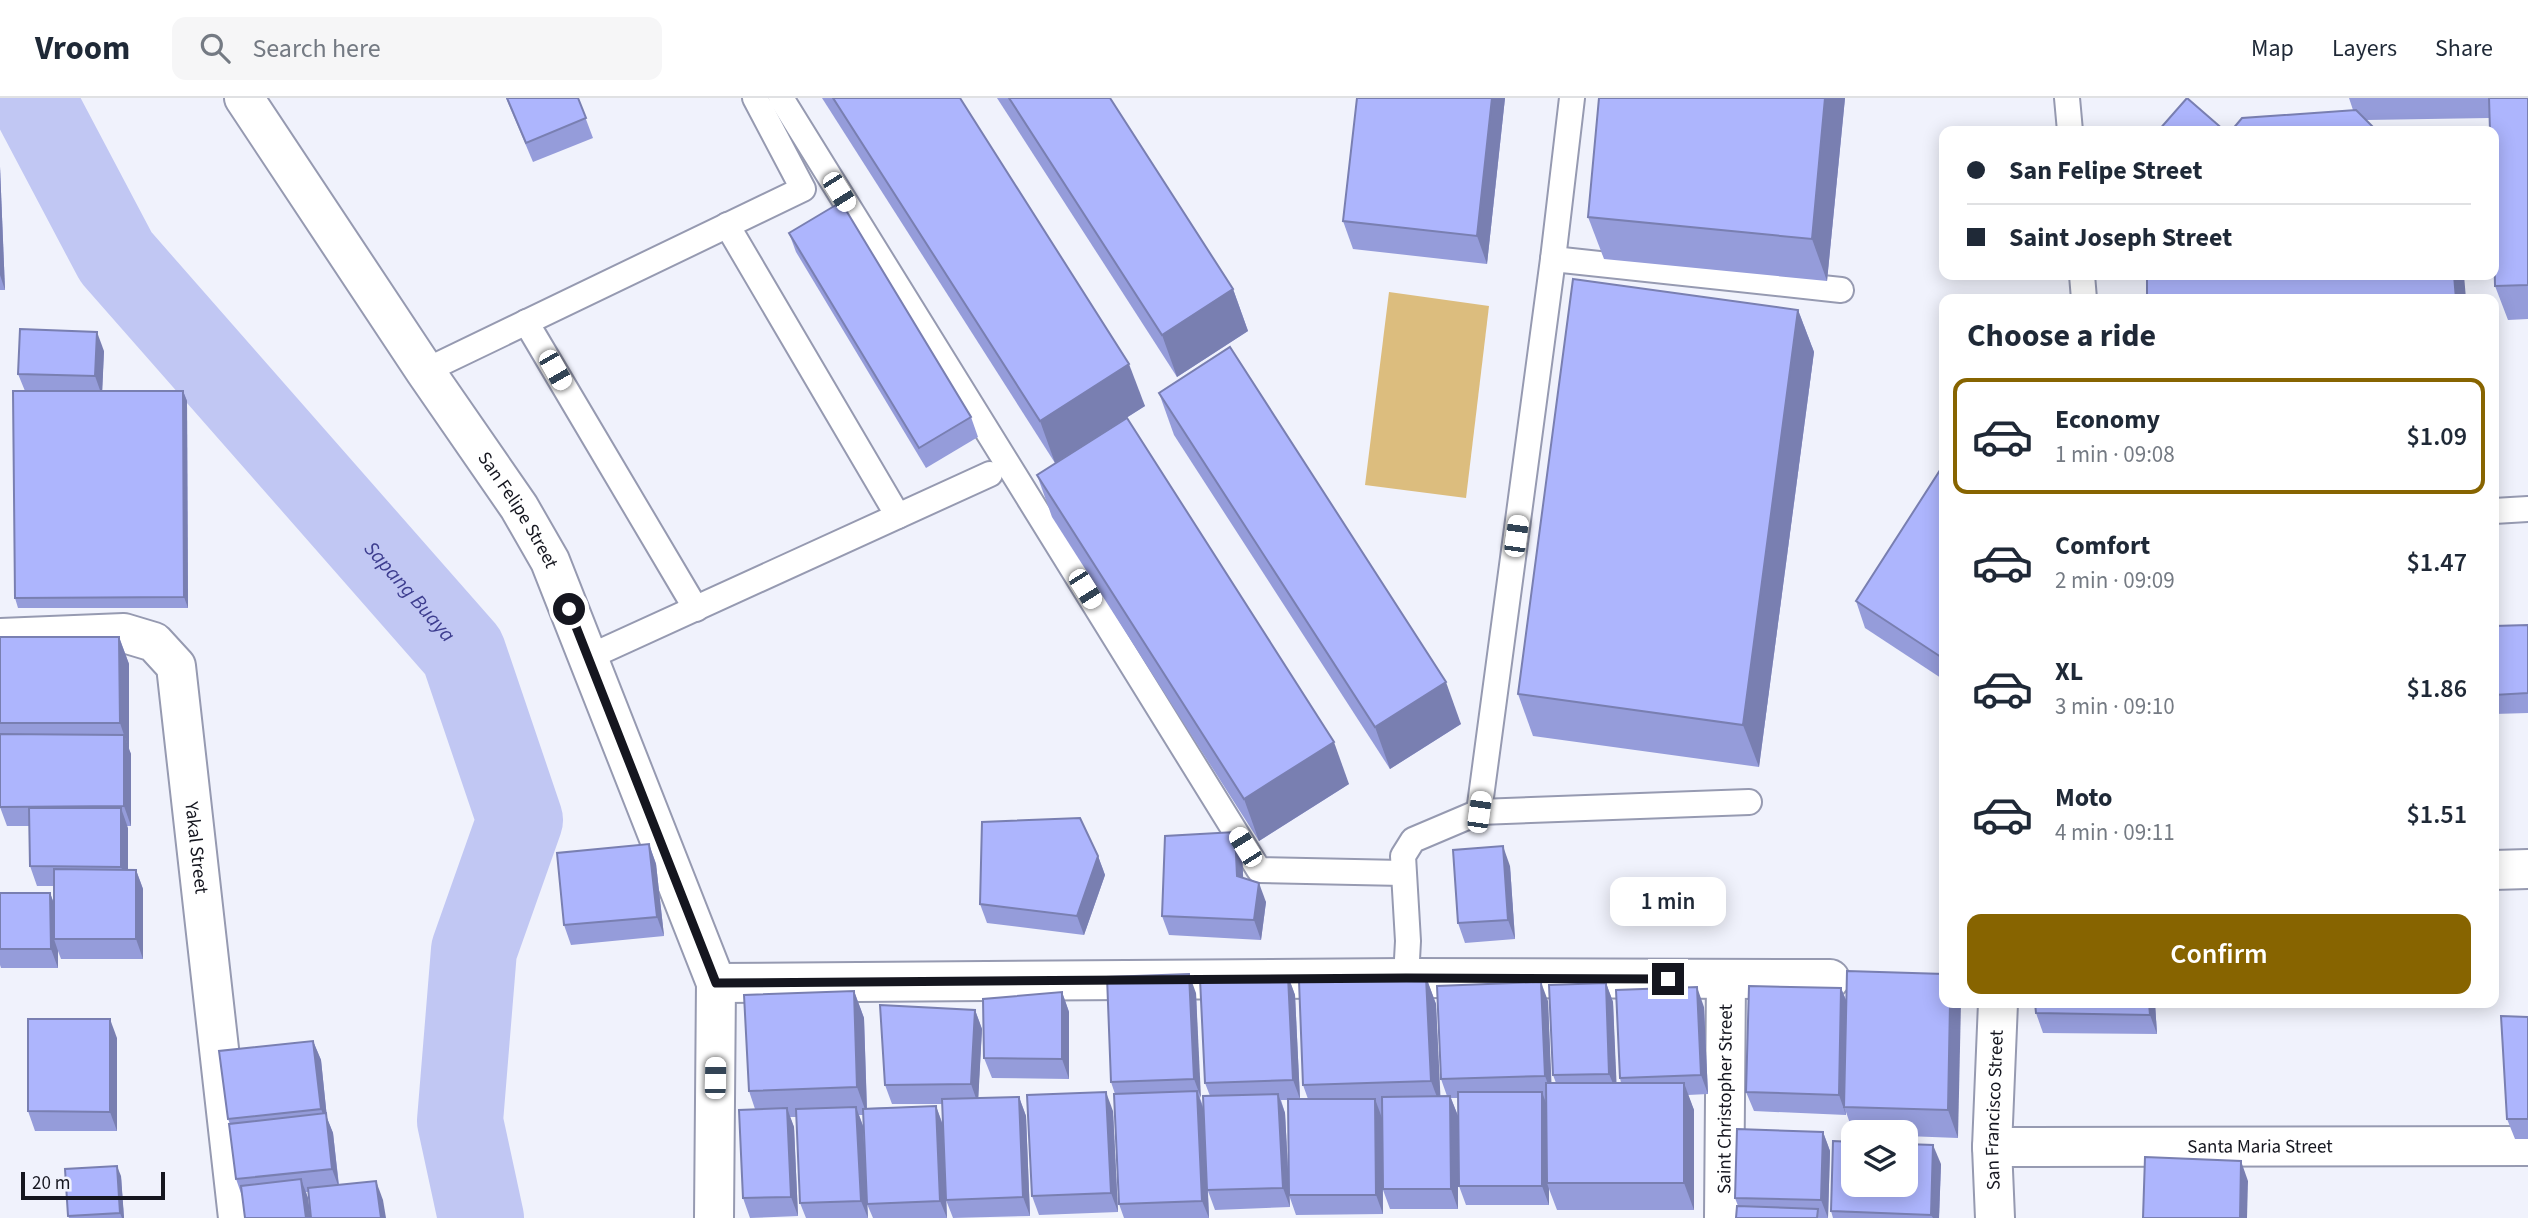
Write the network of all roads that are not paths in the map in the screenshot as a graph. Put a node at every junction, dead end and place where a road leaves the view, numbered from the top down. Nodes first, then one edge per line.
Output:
1 (244, 98) edge
2 (755, 98) edge
3 (781, 98) edge
4 (1572, 98) edge
5 (2067, 98) edge
6 (2070, 126) edge
7 (727, 225) junction
8 (1553, 259) junction
9 (1841, 290) dead end
10 (526, 322) junction
11 (425, 371) junction
12 (990, 474) dead end
13 (2528, 509) edge
14 (2499, 511) edge
15 (898, 516) junction
16 (696, 609) junction
17 (0, 639) edge
18 (589, 657) junction
19 (1749, 802) dead end
20 (1479, 812) junction
21 (2528, 869) edge
22 (2499, 870) edge
23 (1403, 873) junction
24 (1406, 978) junction
25 (1830, 979) dead end
26 (1726, 980) junction
27 (716, 983) junction
28 (1998, 1008) edge
29 (2528, 1146) edge
30 (1992, 1147) junction
31 (238, 1218) edge
32 (714, 1218) edge
33 (1724, 1218) edge
34 (1995, 1218) edge

1 - 11 street, San Felipe Street
2 - 7 lane
3 - 23 lane
4 - 8 lane
5 - 6 lane
7 - 10 lane
7 - 15 lane
8 - 9 lane
8 - 20 lane
10 - 11 lane
10 - 16 lane
11 - 18 street, San Felipe Street
12 - 15 lane
13 - 14 lane
15 - 16 lane
16 - 18 lane
17 - 31 street, Yakal Street
18 - 27 street, San Felipe Street
19 - 20 lane
20 - 23 lane
21 - 22 street
23 - 24 lane
24 - 26 street
24 - 27 street
25 - 26 street
26 - 33 street, Saint Christopher Street
27 - 32 street, San Felipe Street
28 - 30 street, San Francisco Street
29 - 30 street, Santa Maria Street
30 - 34 street, San Francisco Street

